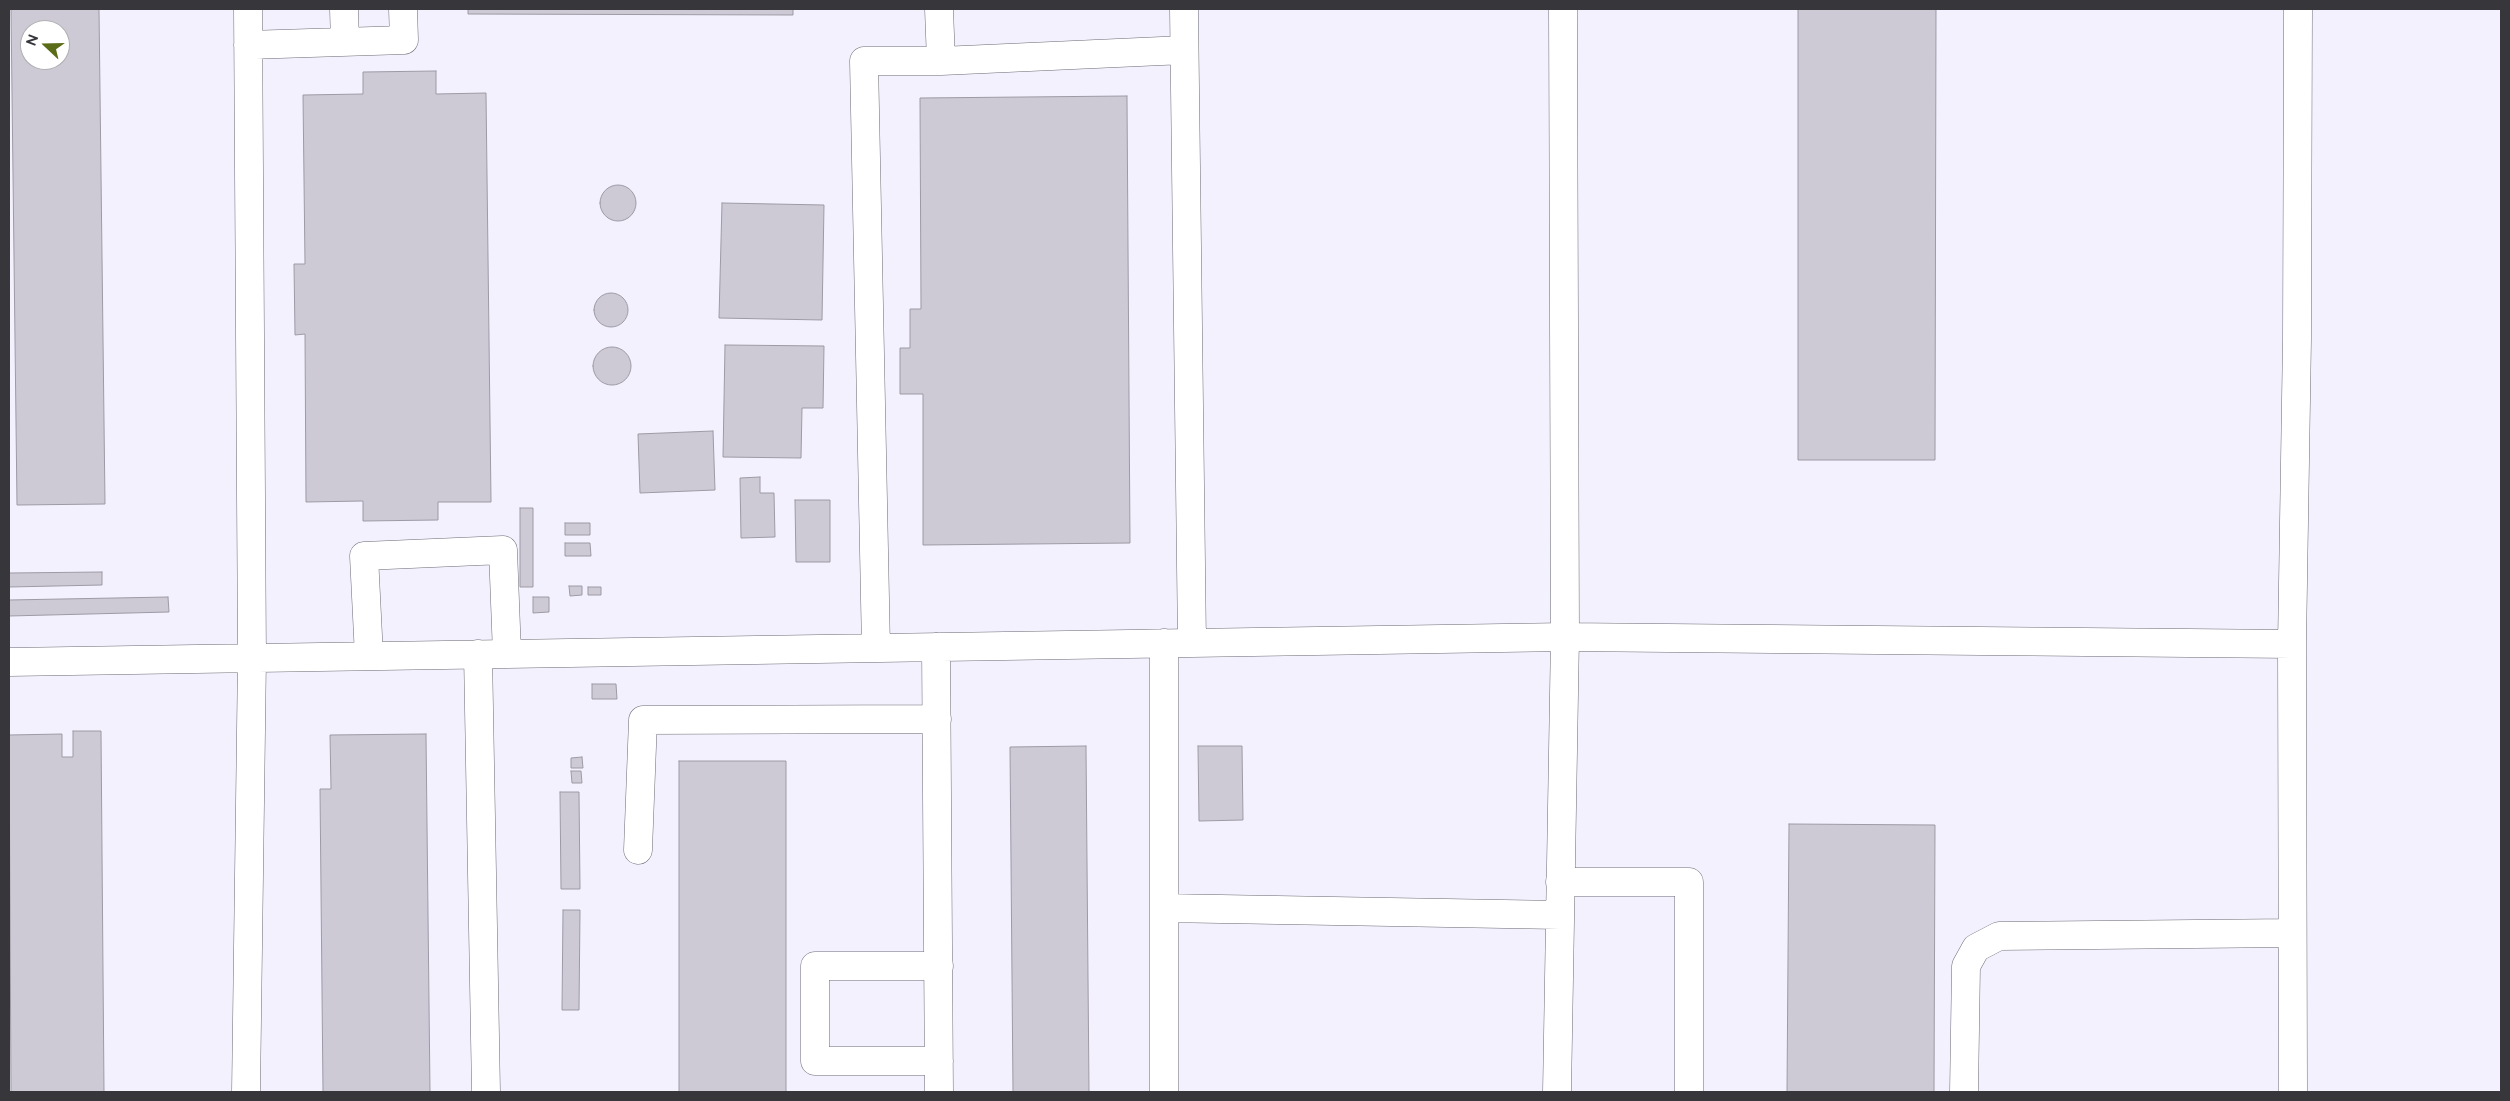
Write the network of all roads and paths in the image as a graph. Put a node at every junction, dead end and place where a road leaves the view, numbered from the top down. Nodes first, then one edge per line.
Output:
1 (248, 9) edge
2 (344, 9) edge
3 (403, 9) edge
4 (939, 9) edge
5 (1184, 9) edge
6 (1563, 9) edge
7 (2298, 9) edge
8 (345, 42) junction
9 (248, 46) junction
10 (1184, 50) junction
11 (941, 61) junction
12 (1565, 637) junction
13 (1164, 643) junction
14 (1192, 643) junction
15 (2292, 644) junction
16 (936, 647) junction
17 (876, 648) junction
18 (478, 654) junction
19 (507, 654) junction
20 (369, 656) junction
21 (252, 658) junction
22 (9, 662) edge
23 (937, 719) junction
24 (638, 850) dead end
25 (1560, 882) junction
26 (1164, 908) junction
27 (1560, 915) junction
28 (2291, 932) junction
29 (939, 966) junction
30 (939, 1061) junction
31 (246, 1092) edge
32 (486, 1092) edge
33 (939, 1092) edge
34 (1164, 1092) edge
35 (1557, 1092) edge
36 (1689, 1092) edge
37 (1964, 1092) edge
38 (2293, 1092) edge

1 - 9 street
2 - 8 street
3 - 8 street
4 - 11 street
5 - 10 street
6 - 12 street
7 - 15 street
8 - 9 street
9 - 21 street
10 - 11 street
10 - 14 street
11 - 17 street
12 - 14 street
12 - 15 street
12 - 25 street
13 - 14 street
13 - 16 street
13 - 26 street
15 - 28 street
16 - 17 street
16 - 23 street
17 - 19 street
18 - 19 street
18 - 20 street
18 - 32 street
19 - 20 street
20 - 21 street
21 - 22 street
21 - 31 street
23 - 24 street
23 - 29 street
25 - 27 street
25 - 36 street
26 - 27 street
26 - 34 street
27 - 35 street
28 - 37 street
28 - 38 street
29 - 30 street
29 - 30 street
30 - 33 street

